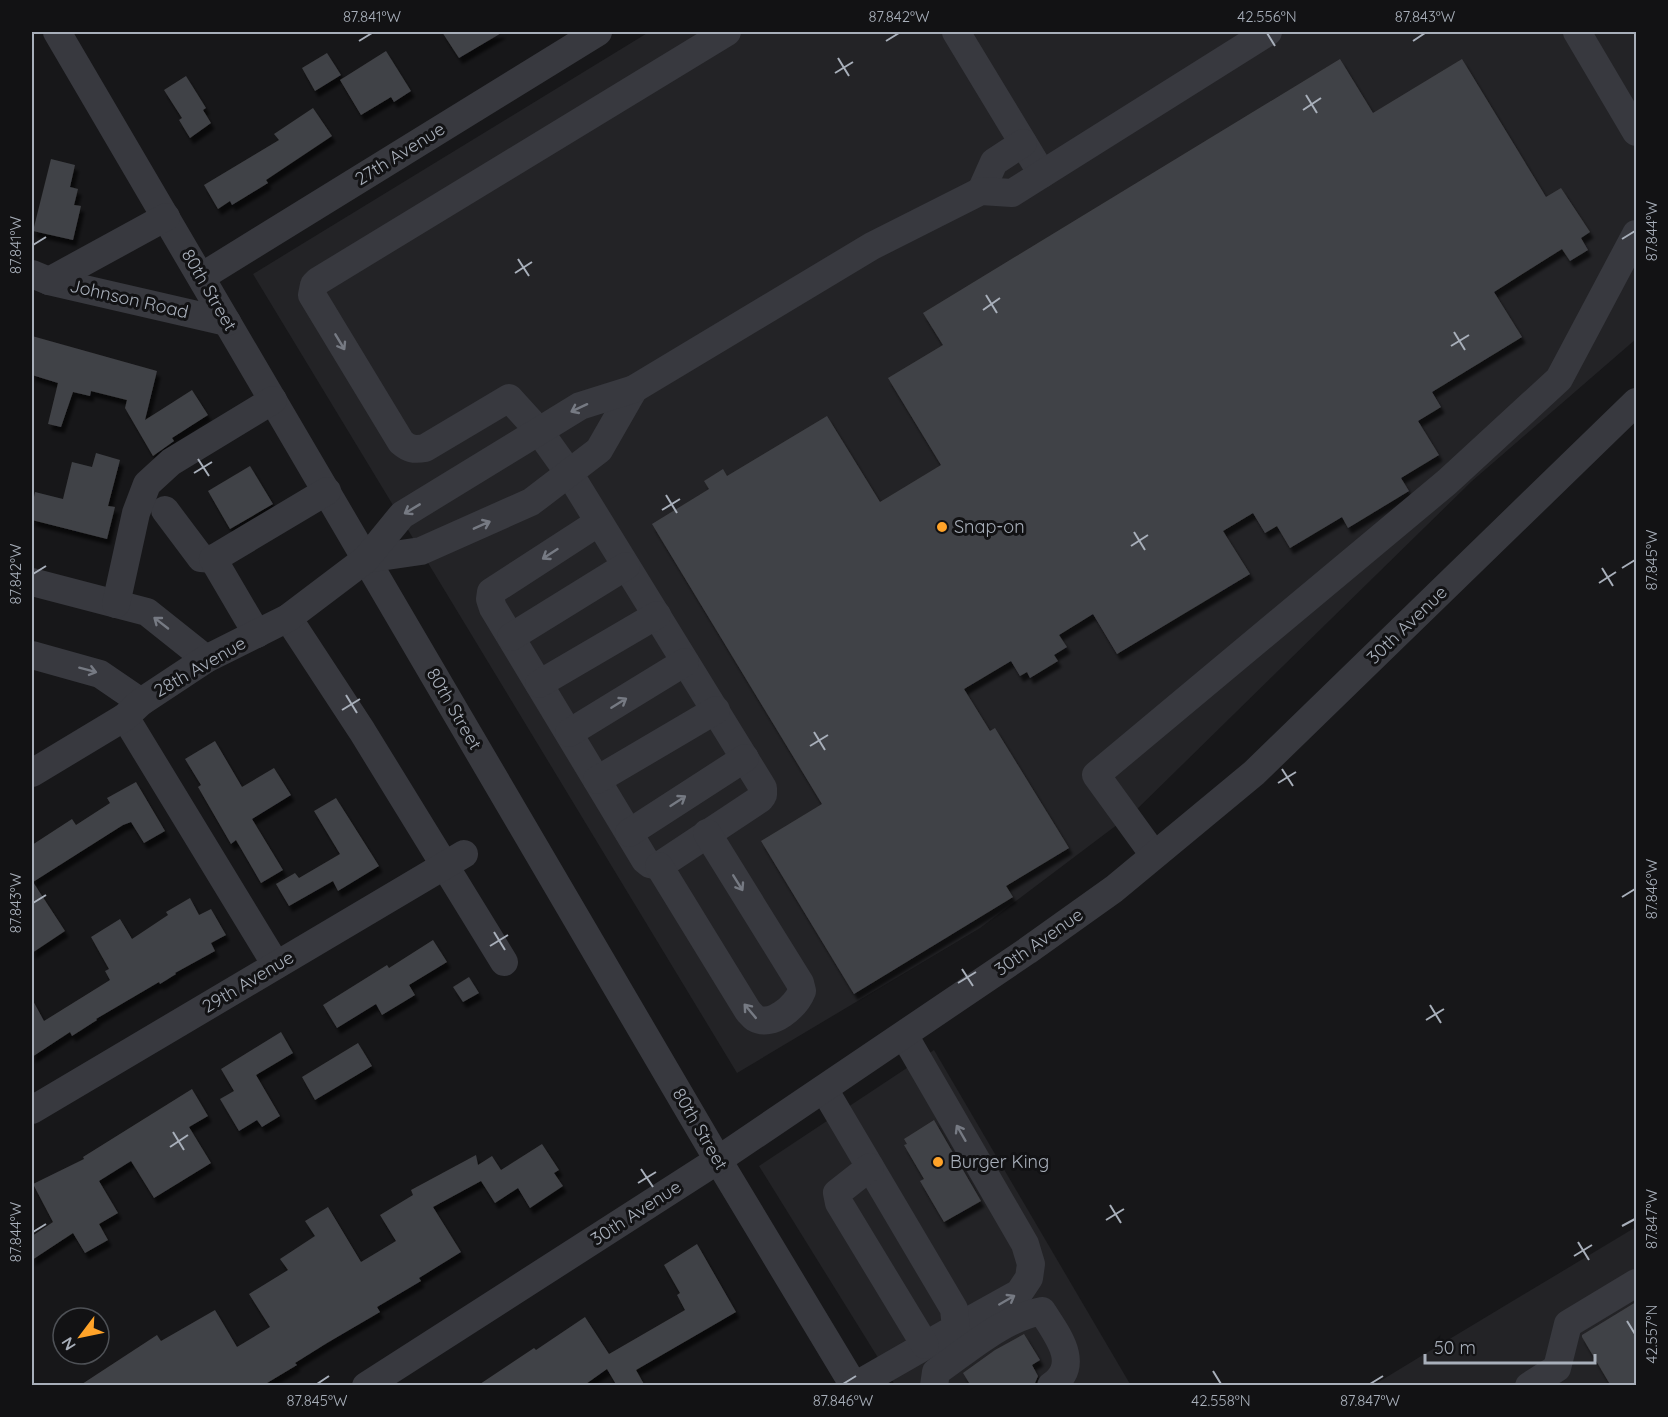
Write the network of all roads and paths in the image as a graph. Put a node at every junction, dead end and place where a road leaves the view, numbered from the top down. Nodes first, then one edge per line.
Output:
1 (57, 32) edge
2 (598, 32) edge
3 (727, 32) edge
4 (956, 32) edge
5 (1268, 32) edge
6 (1577, 32) edge
7 (1636, 132) edge
8 (1023, 143) junction
9 (1042, 174) junction
10 (981, 191) junction
11 (166, 217) junction
12 (1636, 234) edge
13 (201, 277) junction
14 (40, 278) edge
15 (227, 322) junction
16 (634, 389) junction
17 (273, 400) junction
18 (1636, 402) edge
19 (539, 431) junction
20 (569, 473) junction
21 (327, 491) junction
22 (165, 510) dead end
23 (599, 522) junction
24 (213, 559) junction
25 (366, 559) junction
26 (626, 566) junction
27 (32, 582) edge
28 (116, 604) junction
29 (657, 615) junction
30 (288, 618) junction
31 (256, 634) junction
32 (511, 637) junction
33 (32, 656) edge
34 (206, 659) junction
35 (685, 662) junction
36 (539, 684) junction
37 (133, 709) junction
38 (716, 710) junction
39 (569, 733) junction
40 (745, 758) junction
41 (32, 773) edge
42 (597, 780) junction
43 (629, 833) junction
44 (707, 833) junction
45 (1154, 855) junction
46 (454, 860) junction
47 (659, 866) junction
48 (504, 962) dead end
49 (276, 965) junction
50 (904, 1035) junction
51 (824, 1089) junction
52 (32, 1110) edge
53 (718, 1160) junction
54 (870, 1167) junction
55 (1636, 1283) edge
56 (956, 1328) junction
57 (925, 1345) junction
58 (1562, 1377) edge
59 (366, 1386) edge
60 (855, 1386) edge
61 (934, 1386) edge
62 (1051, 1386) edge
63 (1529, 1386) edge

1 - 11 street, 80th Street
2 - 13 street, 27th Avenue
3 -> 19 street
4 - 8 street
5 - 9 street
6 - 7 street
8 - 9 street
8 - 10 street
9 - 10 street
10 - 16 street
11 - 13 street, 80th Street
11 - 14 street
12 - 45 street
13 - 15 street, 80th Street
14 - 15 street, Johnson Road
15 - 17 street, 80th Street
16 -> 19 street
16 - 20 street
17 - 21 street, 80th Street
17 - 28 street
18 - 45 street, 30th Avenue
19 - 20 street
19 -> 25 street
20 - 23 street
25 -> 20 street
21 - 24 street
21 - 25 street, 80th Street
22 - 24 street
23 - 26 street
23 -> 32 street
24 - 31 street
25 - 30 street, 28th Avenue
25 - 53 street, 80th Street
26 - 29 street
26 - 32 street
27 - 28 street
34 -> 28 street
29 - 35 street
29 - 36 street
30 - 31 street, 28th Avenue
30 - 46 street
31 - 34 street, 28th Avenue
32 - 36 street
33 -> 37 street
34 - 37 street, 28th Avenue
35 - 38 street
39 -> 35 street
36 - 39 street
37 - 41 street, 28th Avenue
37 - 49 street
38 - 40 street
38 - 42 street
39 - 42 street
43 -> 40 street
40 - 44 street
42 - 43 street
43 - 47 street
44 - 47 street
44 -> 47 street
45 - 50 street, 30th Avenue
46 - 48 street
46 - 49 street, 29th Avenue
49 - 52 street, 29th Avenue
50 - 51 street, 30th Avenue
56 -> 50 street
51 - 53 street, 30th Avenue
51 - 54 street
53 - 59 street, 30th Avenue
53 - 60 street, 80th Street
54 - 56 street
54 - 57 street
55 - 58 street
56 - 57 street
57 - 60 street
58 - 63 street
61 - 62 street

